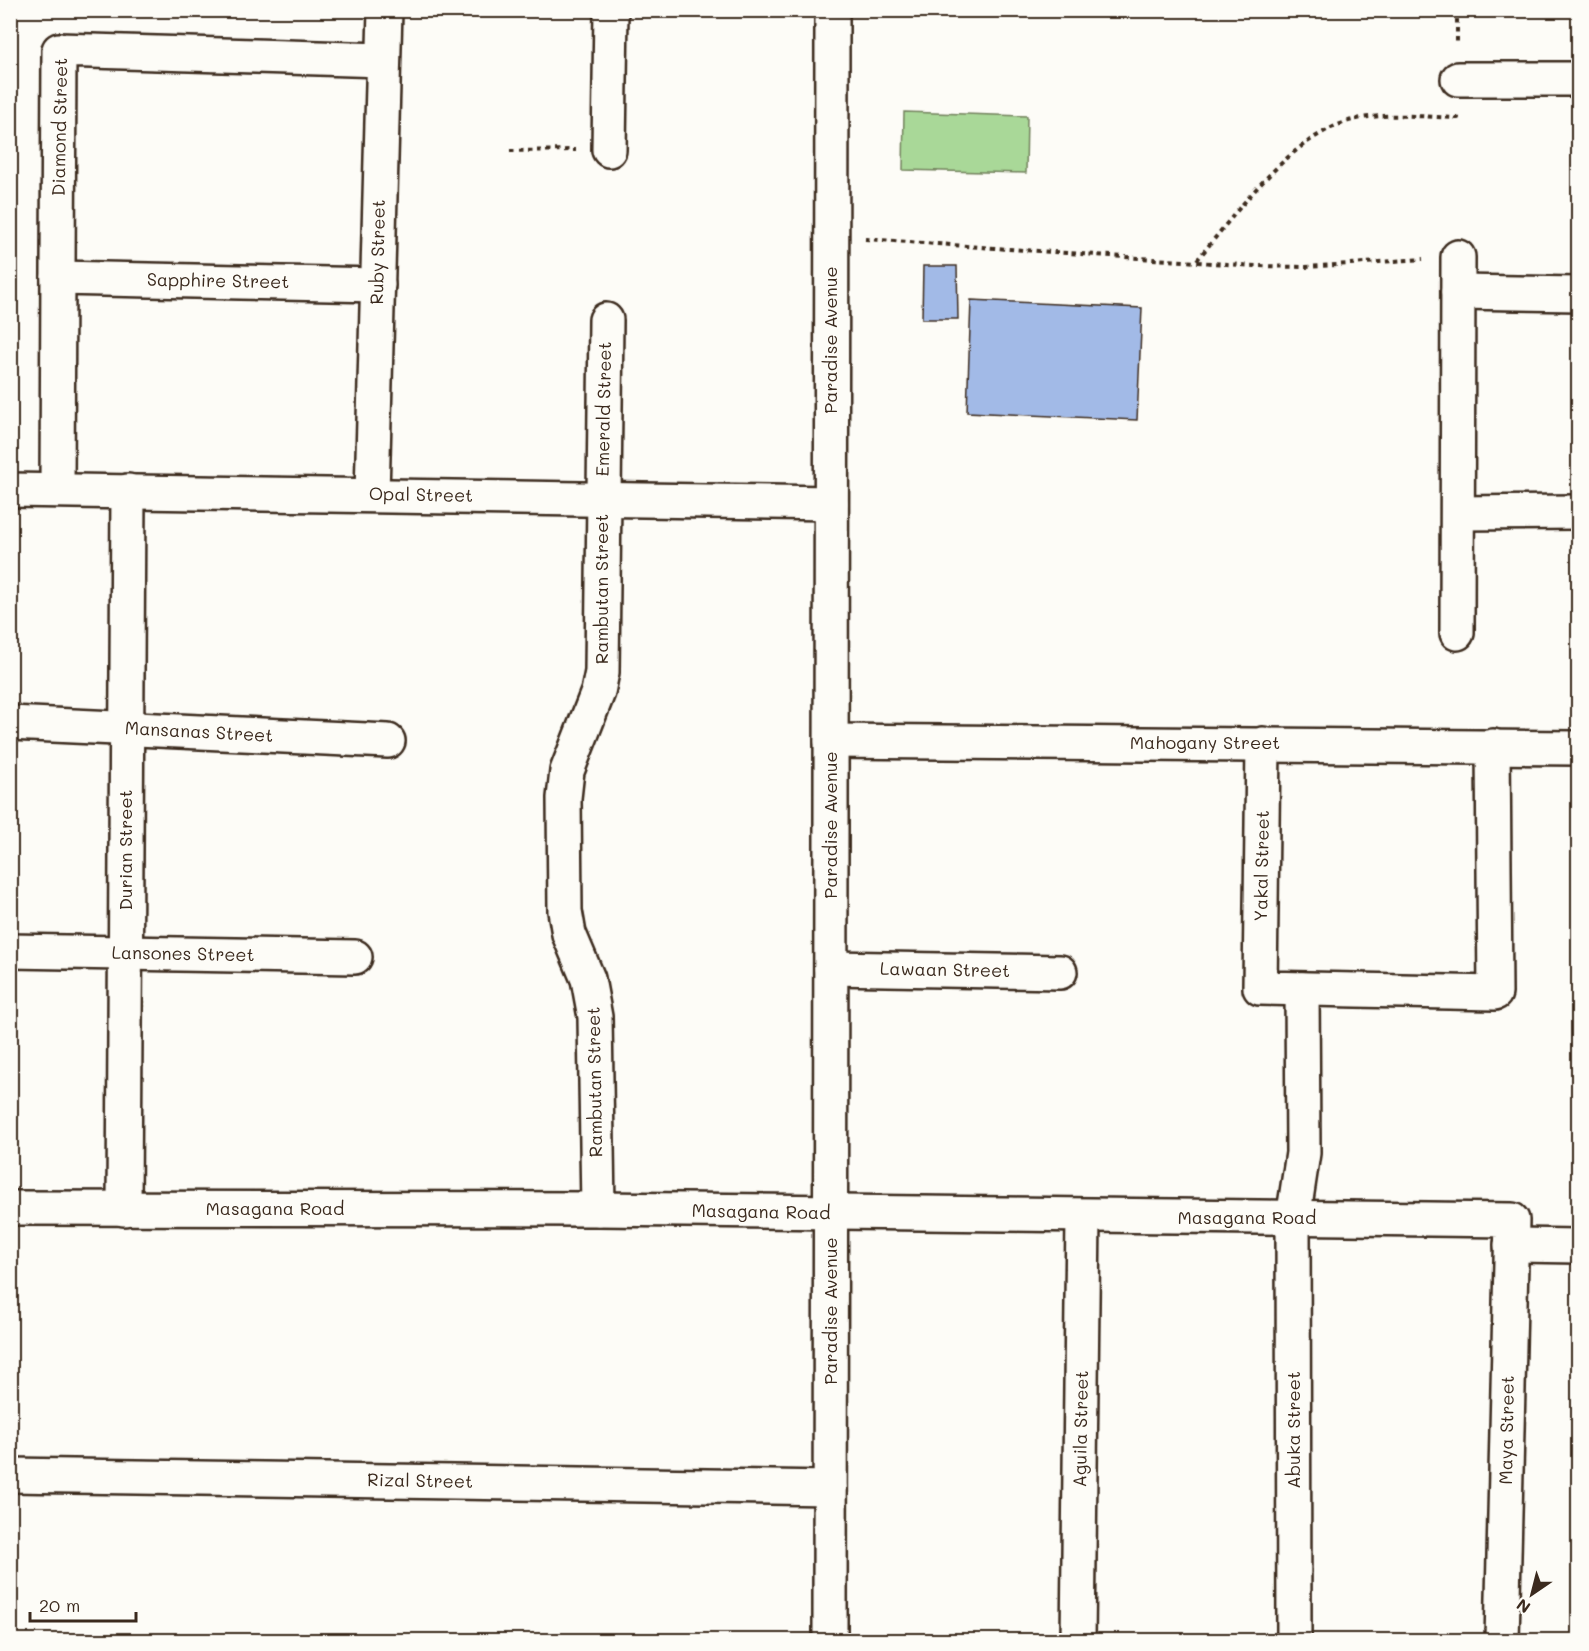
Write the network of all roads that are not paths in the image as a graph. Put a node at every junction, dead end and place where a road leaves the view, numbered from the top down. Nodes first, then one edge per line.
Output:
1 (385, 10) edge
2 (611, 10) edge
3 (832, 10) edge
4 (383, 60) junction
5 (1458, 79) dead end
6 (1578, 79) edge
7 (609, 150) road end
8 (1458, 256) road end
9 (58, 278) junction
10 (378, 285) junction
11 (1458, 292) junction
12 (1578, 294) edge
13 (606, 320) dead end
14 (10, 490) edge
15 (57, 490) junction
16 (128, 491) junction
17 (372, 494) junction
18 (603, 498) junction
19 (831, 503) junction
20 (1578, 512) edge
21 (1458, 513) junction
22 (1457, 633) dead end
23 (10, 723) edge
24 (127, 729) junction
25 (388, 741) dead end
26 (831, 741) junction
27 (1263, 744) junction
28 (1493, 746) junction
29 (1578, 748) edge
30 (10, 951) edge
31 (125, 953) junction
32 (355, 957) dead end
33 (831, 968) junction
34 (1060, 972) dead end
35 (1302, 989) junction
36 (10, 1208) edge
37 (124, 1209) junction
38 (598, 1209) junction
39 (831, 1212) junction
40 (1083, 1217) junction
41 (1293, 1219) junction
42 (1512, 1233) junction
43 (1578, 1246) edge
44 (10, 1475) edge
45 (830, 1488) junction
46 (830, 1641) edge
47 (1078, 1641) edge
48 (1294, 1641) edge
49 (1502, 1641) edge

1 - 4 street, Ruby Street
2 - 7 street
3 - 19 street, Paradise Avenue
4 - 9 street, Diamond Street
4 - 10 street, Ruby Street
5 - 6 street
8 - 11 street
9 - 10 street, Sapphire Street
9 - 15 street, Diamond Street
10 - 17 street, Ruby Street
11 - 12 street
11 - 21 street
13 - 18 street, Emerald Street
14 - 15 street, Opal Street
15 - 16 street, Opal Street
16 - 17 street, Opal Street
16 - 24 street, Durian Street
17 - 18 street, Opal Street
18 - 19 street, Opal Street
18 - 38 street, Rambutan Street
19 - 26 street, Paradise Avenue
20 - 21 street
21 - 22 street
23 - 24 street, Mansanas Street
24 - 25 street, Mansanas Street
24 - 31 street, Durian Street
26 - 27 street, Mahogany Street
26 - 33 street, Paradise Avenue
27 - 28 street, Mahogany Street
27 - 35 street, Yakal Street
28 - 29 street, Mahogany Street
28 - 35 street
30 - 31 street, Lansones Street
31 - 32 street, Lansones Street
31 - 37 street, Durian Street
33 - 34 street, Lawaan Street
33 - 39 street, Paradise Avenue
35 - 41 street, Abuka Street
36 - 37 street, Masagana Road
37 - 38 street, Masagana Road
38 - 39 street, Masagana Road
39 - 40 street, Masagana Road
39 - 45 street, Paradise Avenue
40 - 41 street, Masagana Road
40 - 47 street, Aguila Street
41 - 42 street, Masagana Road
41 - 48 street, Abuka Street
42 - 43 street, Masagana Road
42 - 49 street, Maya Street
44 - 45 street, Rizal Street
45 - 46 street, Paradise Avenue

